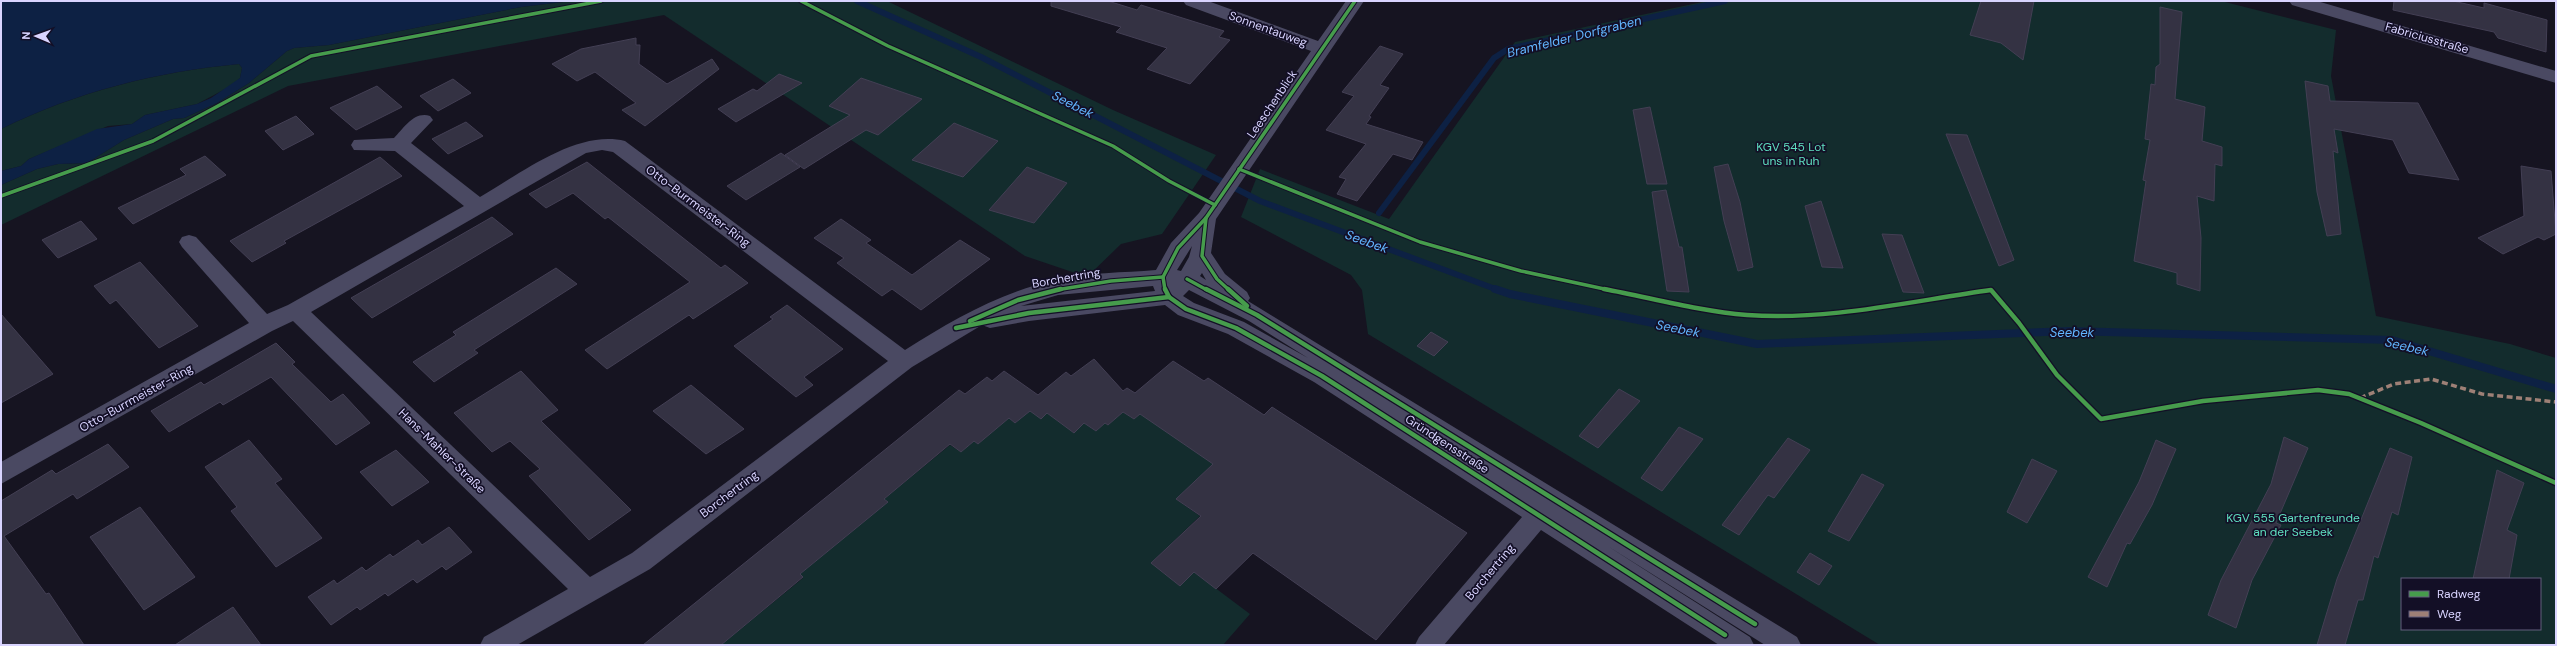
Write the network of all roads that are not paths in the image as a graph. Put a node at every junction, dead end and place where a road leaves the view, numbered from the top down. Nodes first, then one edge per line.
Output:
1 (1192, 1) edge
2 (1355, 1) edge
3 (2298, 1) edge
4 (1322, 49) junction
5 (2556, 77) edge
6 (423, 120) dead end
7 (399, 144) junction
8 (361, 145) dead end
9 (478, 206) junction
10 (1206, 218) junction
11 (189, 242) dead end
12 (1202, 256) junction
13 (1187, 280) junction
14 (1166, 287) junction
15 (296, 311) junction
16 (1257, 314) junction
17 (264, 325) junction
18 (904, 361) junction
19 (3, 468) edge
20 (1546, 507) junction
21 (587, 591) junction
22 (493, 645) edge
23 (1428, 645) edge
24 (1741, 645) edge
25 (1788, 645) edge

1 - 4 street, Sonnentauweg
2 - 4 street, Leeschenblick
3 - 5 street, Fabriciusstraße
4 - 10 street, Leeschenblick
6 - 7 street
7 - 8 street
7 - 9 street
9 - 15 street, Otto-Burrmeister-Ring
9 - 18 street, Otto-Burrmeister-Ring
10 - 12 street, Leeschenblick
10 - 14 street, Leeschenblick
11 - 17 street
12 - 13 street
12 - 16 street, Gründgensstraße
13 - 14 street
13 - 16 street, Gründgensstraße
14 - 18 street, Borchertring
14 - 20 street, Gründgensstraße
15 - 17 street, Otto-Burrmeister-Ring
15 - 21 street, Hans-Mahler-Straße
16 - 20 street, Gründgensstraße
17 - 19 street, Otto-Burrmeister-Ring
18 - 21 street, Borchertring
20 - 23 street, Borchertring
20 - 24 street, Gründgensstraße
20 - 25 street, Gründgensstraße
21 - 22 street, Borchertring

